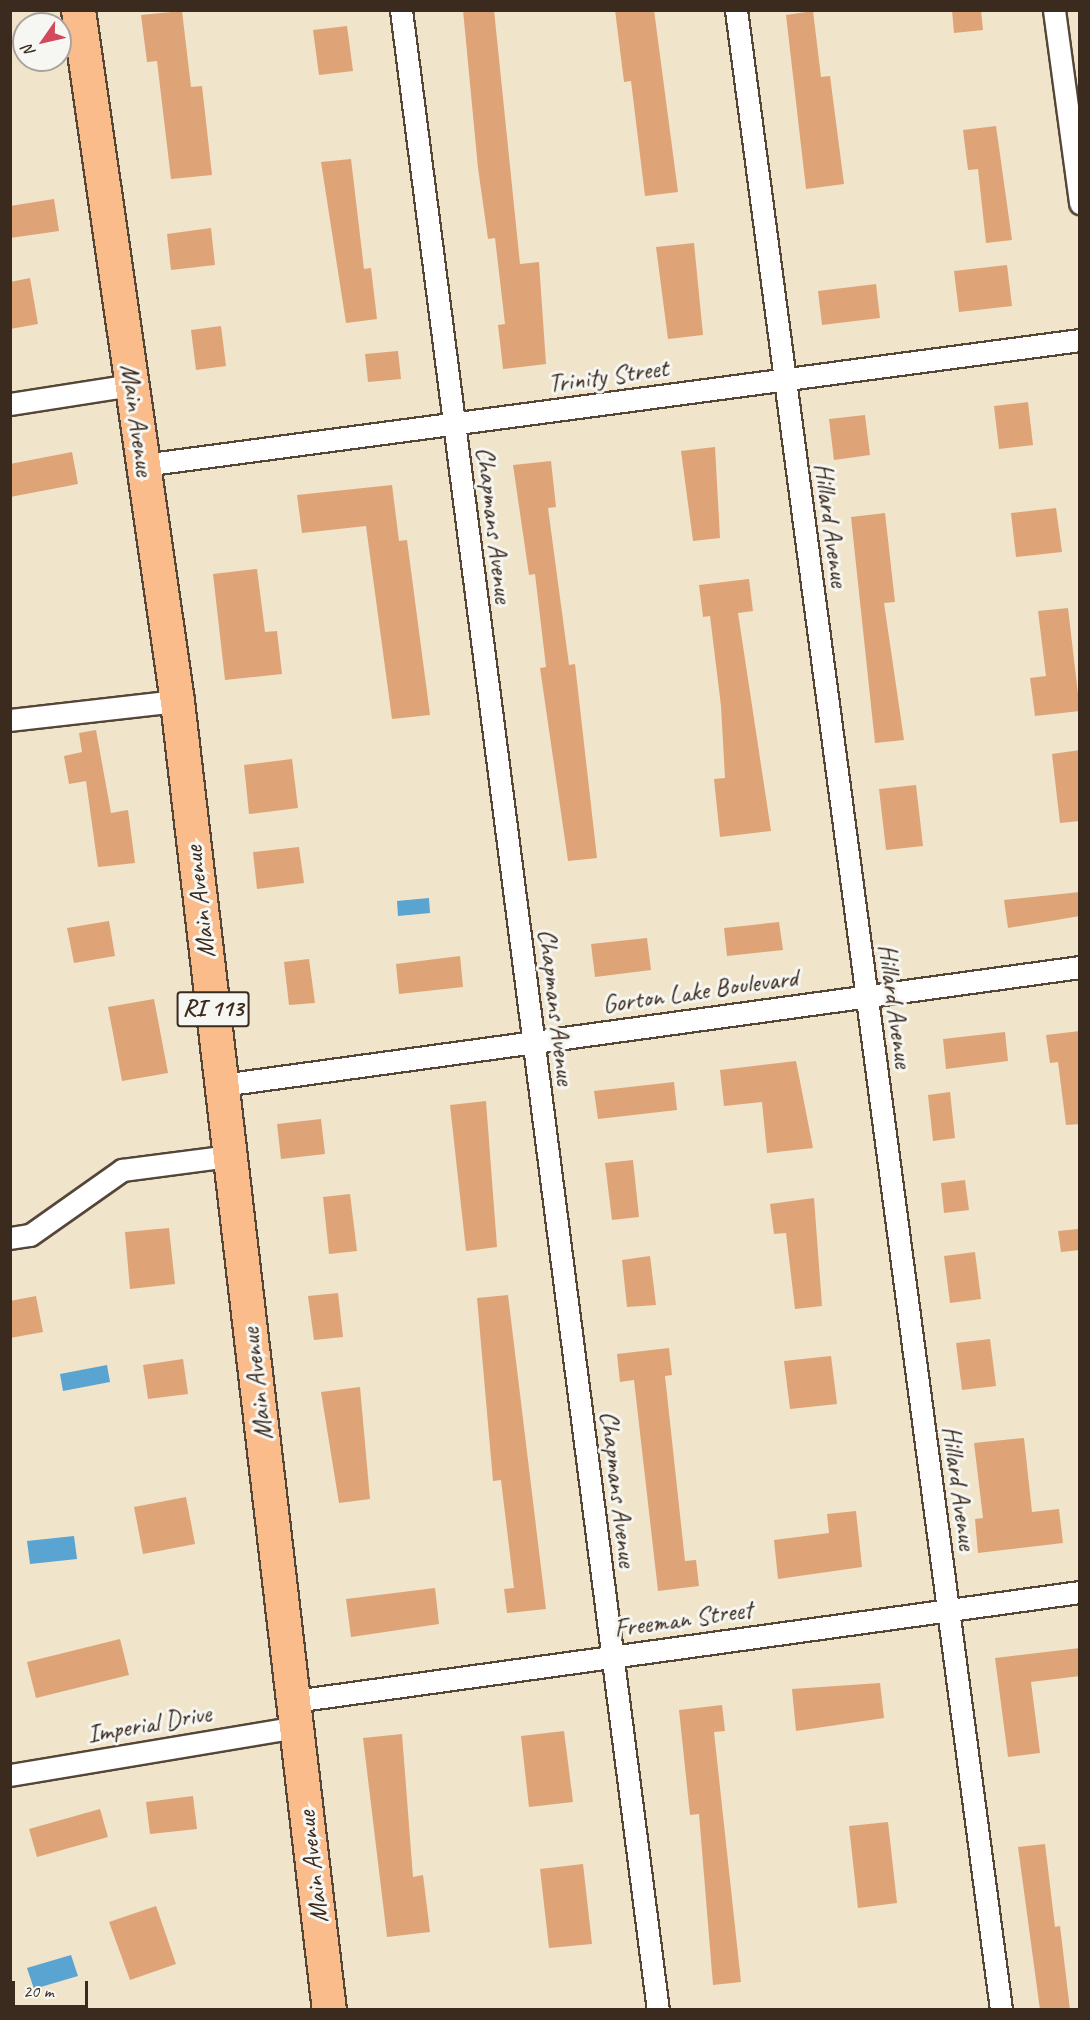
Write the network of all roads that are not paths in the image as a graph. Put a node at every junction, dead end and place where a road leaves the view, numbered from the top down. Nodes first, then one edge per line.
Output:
1 (78, 10) edge
2 (401, 10) edge
3 (736, 10) edge
4 (1054, 10) edge
5 (1080, 203) edge
6 (1080, 340) edge
7 (785, 379) junction
8 (132, 385) junction
9 (10, 404) edge
10 (454, 423) junction
11 (143, 465) junction
12 (177, 701) junction
13 (10, 720) edge
14 (1080, 967) edge
15 (866, 996) junction
16 (533, 1042) junction
17 (222, 1084) junction
18 (230, 1156) junction
19 (10, 1238) edge
20 (1080, 1592) edge
21 (948, 1610) junction
22 (612, 1657) junction
23 (296, 1714) junction
24 (10, 1775) edge
25 (329, 2010) edge
26 (658, 2010) edge
27 (1001, 2010) edge

1 - 8 main road, Main Avenue / RI 113
2 - 10 street, Chapmans Avenue
3 - 7 street, Hillard Avenue
4 - 5 street
6 - 7 street, Trinity Street
7 - 10 street, Trinity Street
7 - 15 street, Hillard Avenue
8 - 9 street
8 - 11 main road, Main Avenue / RI 113
10 - 11 street, Trinity Street
10 - 16 street, Chapmans Avenue
11 - 12 main road, Main Avenue / RI 113
12 - 13 street
12 - 17 main road, Main Avenue / RI 113
14 - 15 street, Gorton Lake Boulevard
15 - 16 street, Gorton Lake Boulevard
15 - 21 street, Hillard Avenue
16 - 17 street, Gorton Lake Boulevard
16 - 22 street, Chapmans Avenue
17 - 18 main road, Main Avenue / RI 113
18 - 19 street
18 - 23 main road, Main Avenue / RI 113
20 - 21 street, Freeman Street
21 - 22 street, Freeman Street
21 - 27 street, Hillard Avenue
22 - 23 street, Freeman Street
22 - 26 street, Chapmans Avenue
23 - 24 street, Imperial Drive
23 - 25 main road, Main Avenue / RI 113

